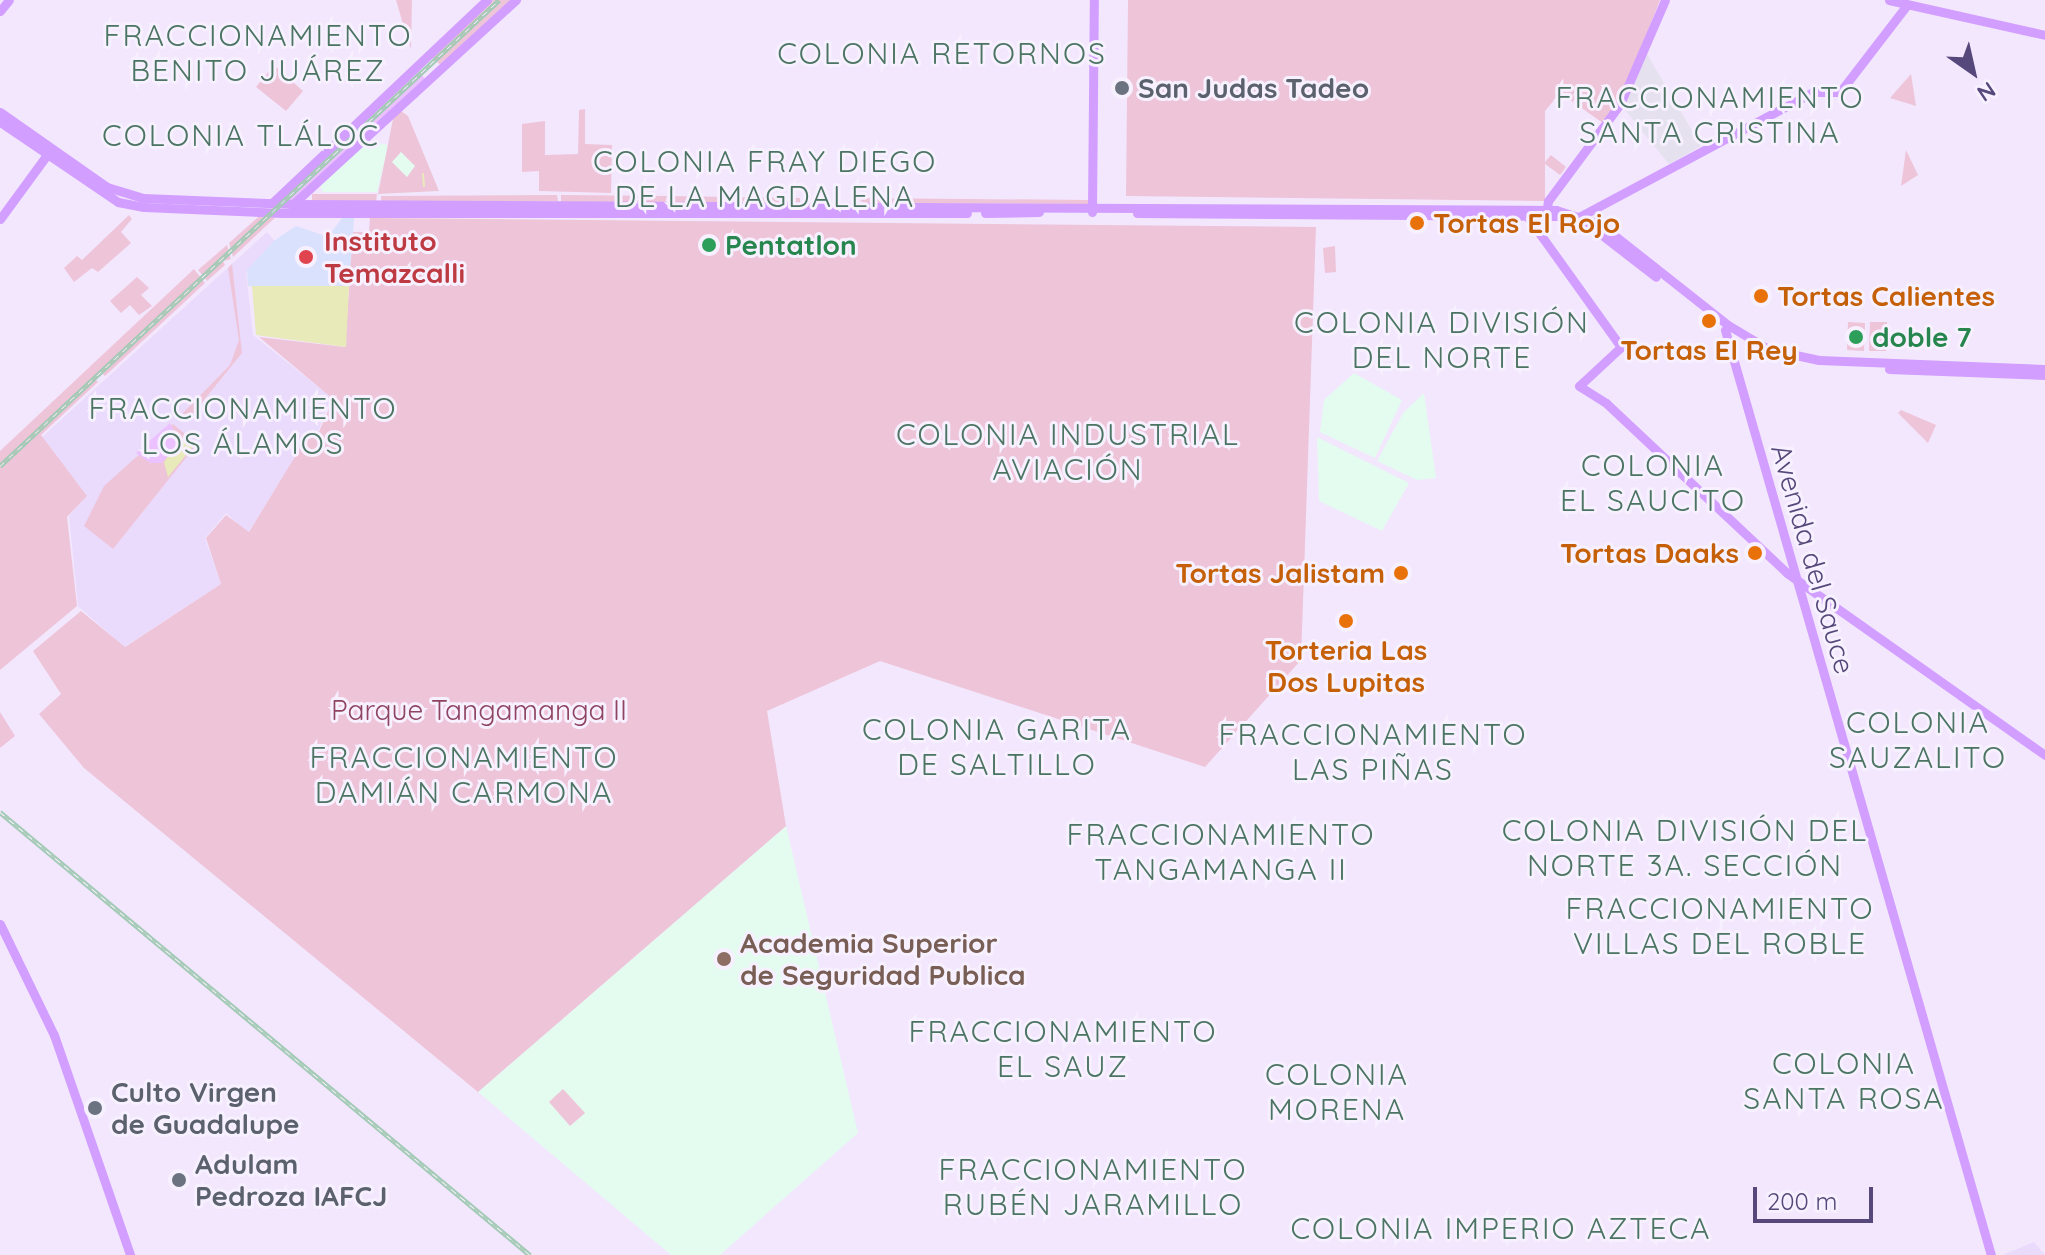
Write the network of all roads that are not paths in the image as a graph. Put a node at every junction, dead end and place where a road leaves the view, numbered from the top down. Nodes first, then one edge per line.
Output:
1 (9, 0) edge
2 (487, 0) edge
3 (516, 0) edge
4 (1094, 0) edge
5 (1665, 0) edge
6 (1889, 0) edge
7 (1907, 5) junction
8 (0, 11) edge
9 (2045, 35) edge
10 (0, 112) edge
11 (0, 122) edge
12 (50, 151) junction
13 (310, 189) junction
14 (853, 197) dead end
15 (294, 204) junction
16 (312, 204) junction
17 (864, 205) junction
18 (1287, 206) junction
19 (268, 207) junction
20 (1092, 209) junction
21 (1123, 209) junction
22 (1412, 211) junction
23 (1525, 212) junction
24 (283, 213) junction
25 (1276, 214) junction
26 (1544, 214) junction
27 (1584, 216) junction
28 (1319, 217) junction
29 (1568, 218) junction
30 (0, 219) edge
31 (1298, 222) dead end
32 (1535, 228) junction
33 (1728, 330) junction
34 (1877, 365) junction
35 (2045, 369) edge
36 (2045, 375) edge
37 (1794, 575) junction
38 (2045, 755) edge
39 (0, 924) edge
40 (130, 1255) edge
41 (1991, 1255) edge

1 - 8 main road
2 - 19 main road
3 - 13 main road
4 - 20 main road
5 - 26 main road
6 - 7 main road
7 - 9 main road
7 - 27 main road
10 - 12 main road
11 - 12 main road
12 - 19 main road
12 - 30 main road
13 - 15 main road
13 - 16 main road
14 - 17 main road
15 - 16 main road
15 - 19 main road
15 - 24 main road
16 - 17 main road
17 - 20 main road
18 - 21 main road
18 - 22 main road
18 - 28 main road
19 - 24 main road
20 - 21 main road
20 - 24 main road
21 - 25 main road
22 - 23 main road
22 - 28 main road
23 - 26 main road
23 - 32 main road
25 - 28 main road
25 - 31 main road
26 - 27 main road
26 - 29 main road
26 - 32 main road
27 - 29 main road
27 - 33 main road
29 - 33 main road
32 - 37 main road
33 - 34 main road
33 - 37 main road, Avenida del Sauce
34 - 35 main road
34 - 36 main road
37 - 38 main road
37 - 41 main road, Avenida del Sauce
39 - 40 main road

